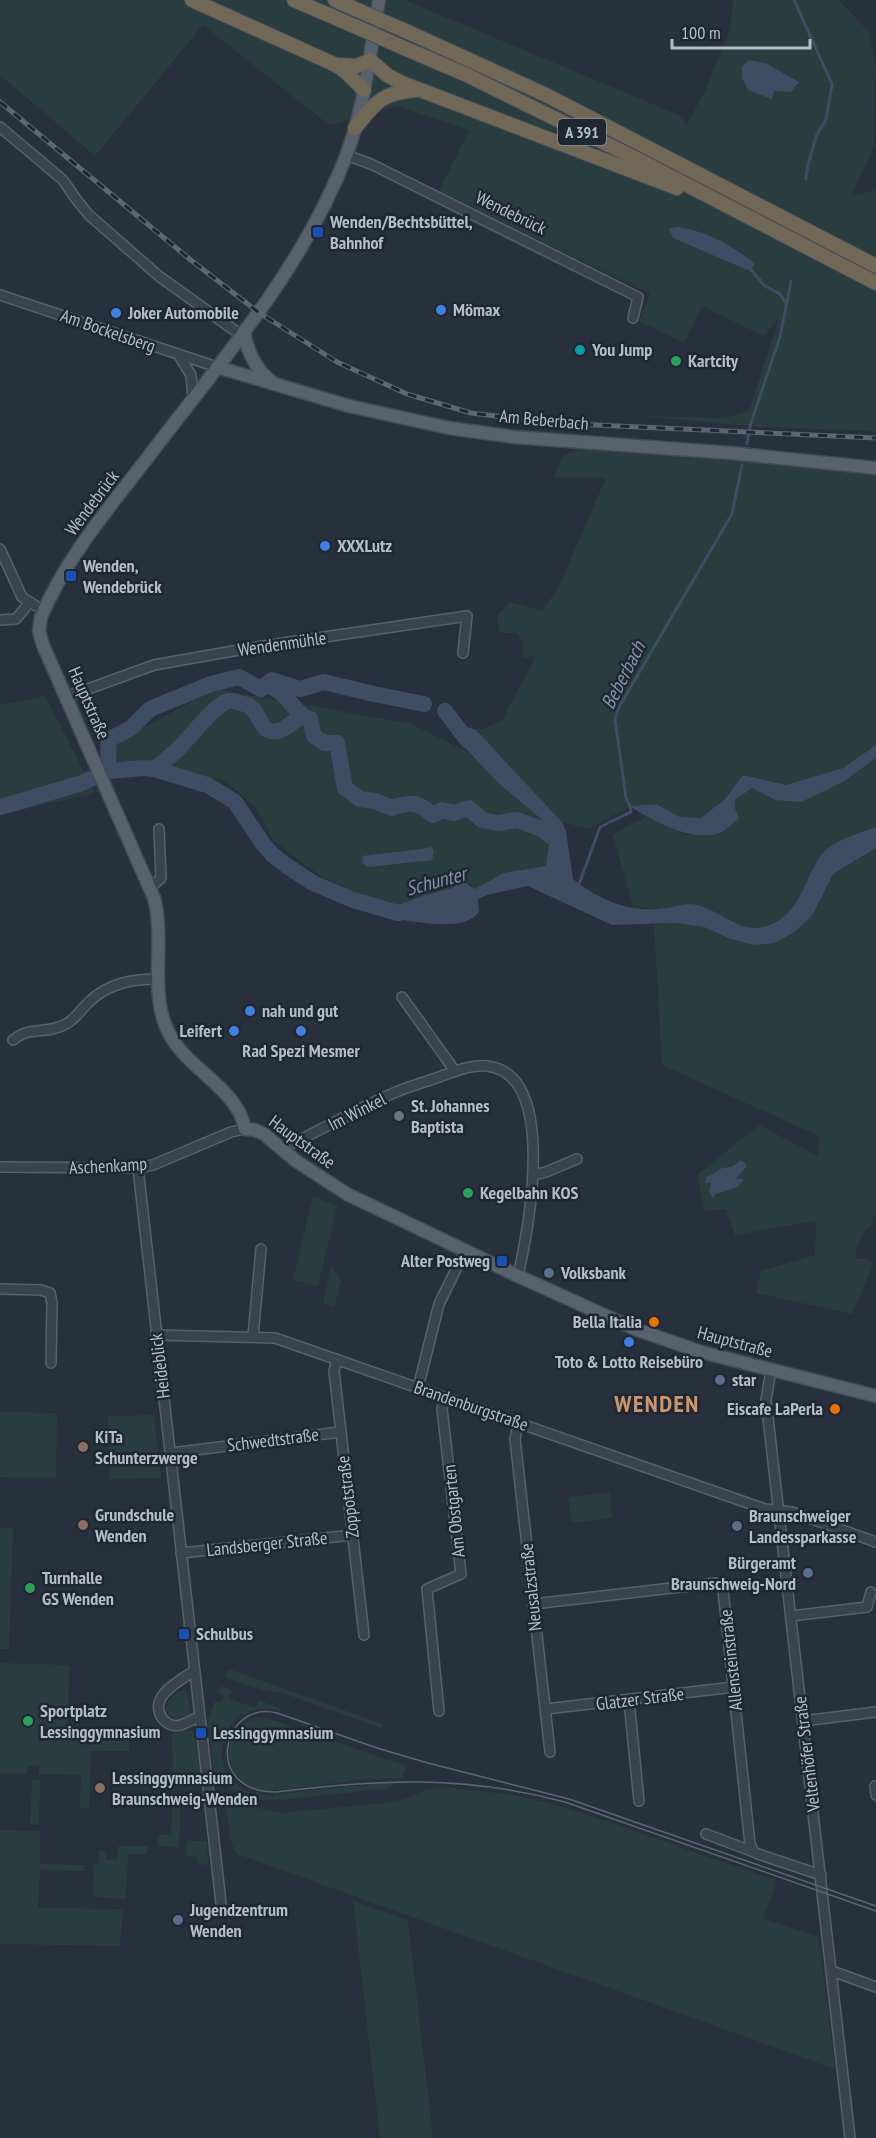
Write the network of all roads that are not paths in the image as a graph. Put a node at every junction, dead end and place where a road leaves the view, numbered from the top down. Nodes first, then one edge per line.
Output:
1 (192, 0) edge
2 (294, 0) edge
3 (335, 0) edge
4 (379, 0) edge
5 (370, 60) junction
6 (336, 65) junction
7 (364, 90) junction
8 (420, 90) junction
9 (0, 127) edge
10 (355, 128) junction
11 (346, 155) junction
12 (757, 220) junction
13 (876, 266) edge
14 (876, 283) edge
15 (0, 295) edge
16 (633, 318) dead end
17 (243, 332) junction
18 (178, 354) junction
19 (217, 367) junction
20 (276, 385) junction
21 (194, 398) junction
22 (876, 468) edge
23 (0, 549) edge
24 (28, 603) junction
25 (44, 611) junction
26 (0, 620) edge
27 (463, 653) dead end
28 (66, 697) junction
29 (159, 829) dead end
30 (150, 888) junction
31 (158, 979) junction
32 (402, 997) dead end
33 (13, 1040) dead end
34 (455, 1071) junction
35 (245, 1129) junction
36 (294, 1143) dead end
37 (577, 1159) dead end
38 (0, 1167) edge
39 (138, 1168) junction
40 (533, 1175) junction
41 (261, 1249) dead end
42 (465, 1251) junction
43 (518, 1276) junction
44 (0, 1288) edge
45 (156, 1335) junction
46 (253, 1336) junction
47 (338, 1359) junction
48 (51, 1363) dead end
49 (771, 1370) junction
50 (418, 1388) junction
51 (876, 1396) edge
52 (445, 1397) junction
53 (518, 1423) junction
54 (340, 1432) junction
55 (171, 1453) junction
56 (780, 1511) junction
57 (353, 1534) junction
58 (876, 1542) edge
59 (181, 1553) junction
60 (872, 1592) dead end
61 (533, 1604) junction
62 (791, 1616) junction
63 (364, 1635) dead end
64 (194, 1671) junction
65 (734, 1687) junction
66 (629, 1701) junction
67 (546, 1709) junction
68 (439, 1711) dead end
69 (876, 1712) edge
70 (199, 1717) junction
71 (802, 1721) junction
72 (550, 1752) dead end
73 (639, 1801) dead end
74 (706, 1834) dead end
75 (754, 1852) junction
76 (821, 1875) junction
77 (221, 1903) dead end
78 (832, 1971) junction
79 (876, 1987) edge
80 (850, 2138) edge

1 - 6 highway
2 - 12 highway, A 391, bridge
3 - 13 highway, A 391, bridge
4 - 5 main road, Wendebrück
5 - 6 highway
5 - 7 main road, Wendebrück
5 - 8 highway
6 - 7 highway
7 - 10 main road, Wendebrück
8 - 10 highway
8 - 12 highway
9 - 17 street
10 - 11 main road, Wendebrück
11 - 16 street, Wendebrück
11 - 17 main road, Wendebrück
12 - 14 highway, A 391
15 - 18 street, Am Bockelsberg
17 - 19 main road, Wendebrück
17 - 20 main road
18 - 19 street, Am Bockelsberg
18 - 21 street
19 - 20 main road, Am Beberbach
19 - 21 main road, Wendebrück
20 - 22 main road, Am Beberbach
21 - 25 main road, Wendebrück
23 - 24 street
24 - 25 street
24 - 26 street
25 - 28 main road, Hauptstraße
27 - 28 street, Wendenmühle
28 - 30 main road, Hauptstraße
29 - 30 street
30 - 31 main road, Hauptstraße
31 - 33 street
31 - 35 main road, Hauptstraße
32 - 34 street
34 - 36 street, Im Winkel
34 - 40 street, Im Winkel
35 - 39 street, Aschenkamp
35 - 42 main road, Hauptstraße
37 - 40 street
38 - 39 street, Aschenkamp
39 - 45 street, Heideblick
40 - 43 street, Im Winkel
41 - 46 street
42 - 43 main road, Hauptstraße
42 - 50 street
43 - 49 main road, Hauptstraße
44 - 48 street
45 - 46 street, Brandenburgstraße
45 - 55 street, Heideblick
46 - 47 street, Brandenburgstraße
47 - 50 street, Brandenburgstraße
47 - 54 street, Zoppotstraße
49 - 51 main road, Hauptstraße
49 - 56 street, Veltenhöfer Straße
50 - 52 street, Brandenburgstraße
52 - 53 street, Brandenburgstraße
52 - 68 street, Am Obstgarten
53 - 56 street, Brandenburgstraße
53 - 61 street, Neusalzstraße
54 - 55 street, Schwedtstraße
54 - 57 street, Zoppotstraße
55 - 59 street, Heideblick
56 - 58 street, Brandenburgstraße
56 - 62 street, Veltenhöfer Straße
57 - 59 street, Landsberger Straße
57 - 63 street, Zoppotstraße
59 - 64 street, Heideblick
60 - 62 street
61 - 65 street, Allensteinstraße
61 - 67 street, Neusalzstraße
62 - 71 street, Veltenhöfer Straße
64 - 70 street, Heideblick
64 - 70 street
65 - 66 street, Glatzer Straße
65 - 75 street, Allensteinstraße
66 - 67 street, Glatzer Straße
66 - 73 street
67 - 72 street, Neusalzstraße
69 - 71 street
70 - 77 street, Heideblick
71 - 76 street, Veltenhöfer Straße
74 - 75 street
75 - 76 street
76 - 78 street, Veltenhöfer Straße
78 - 79 street
78 - 80 street, Veltenhöfer Straße

